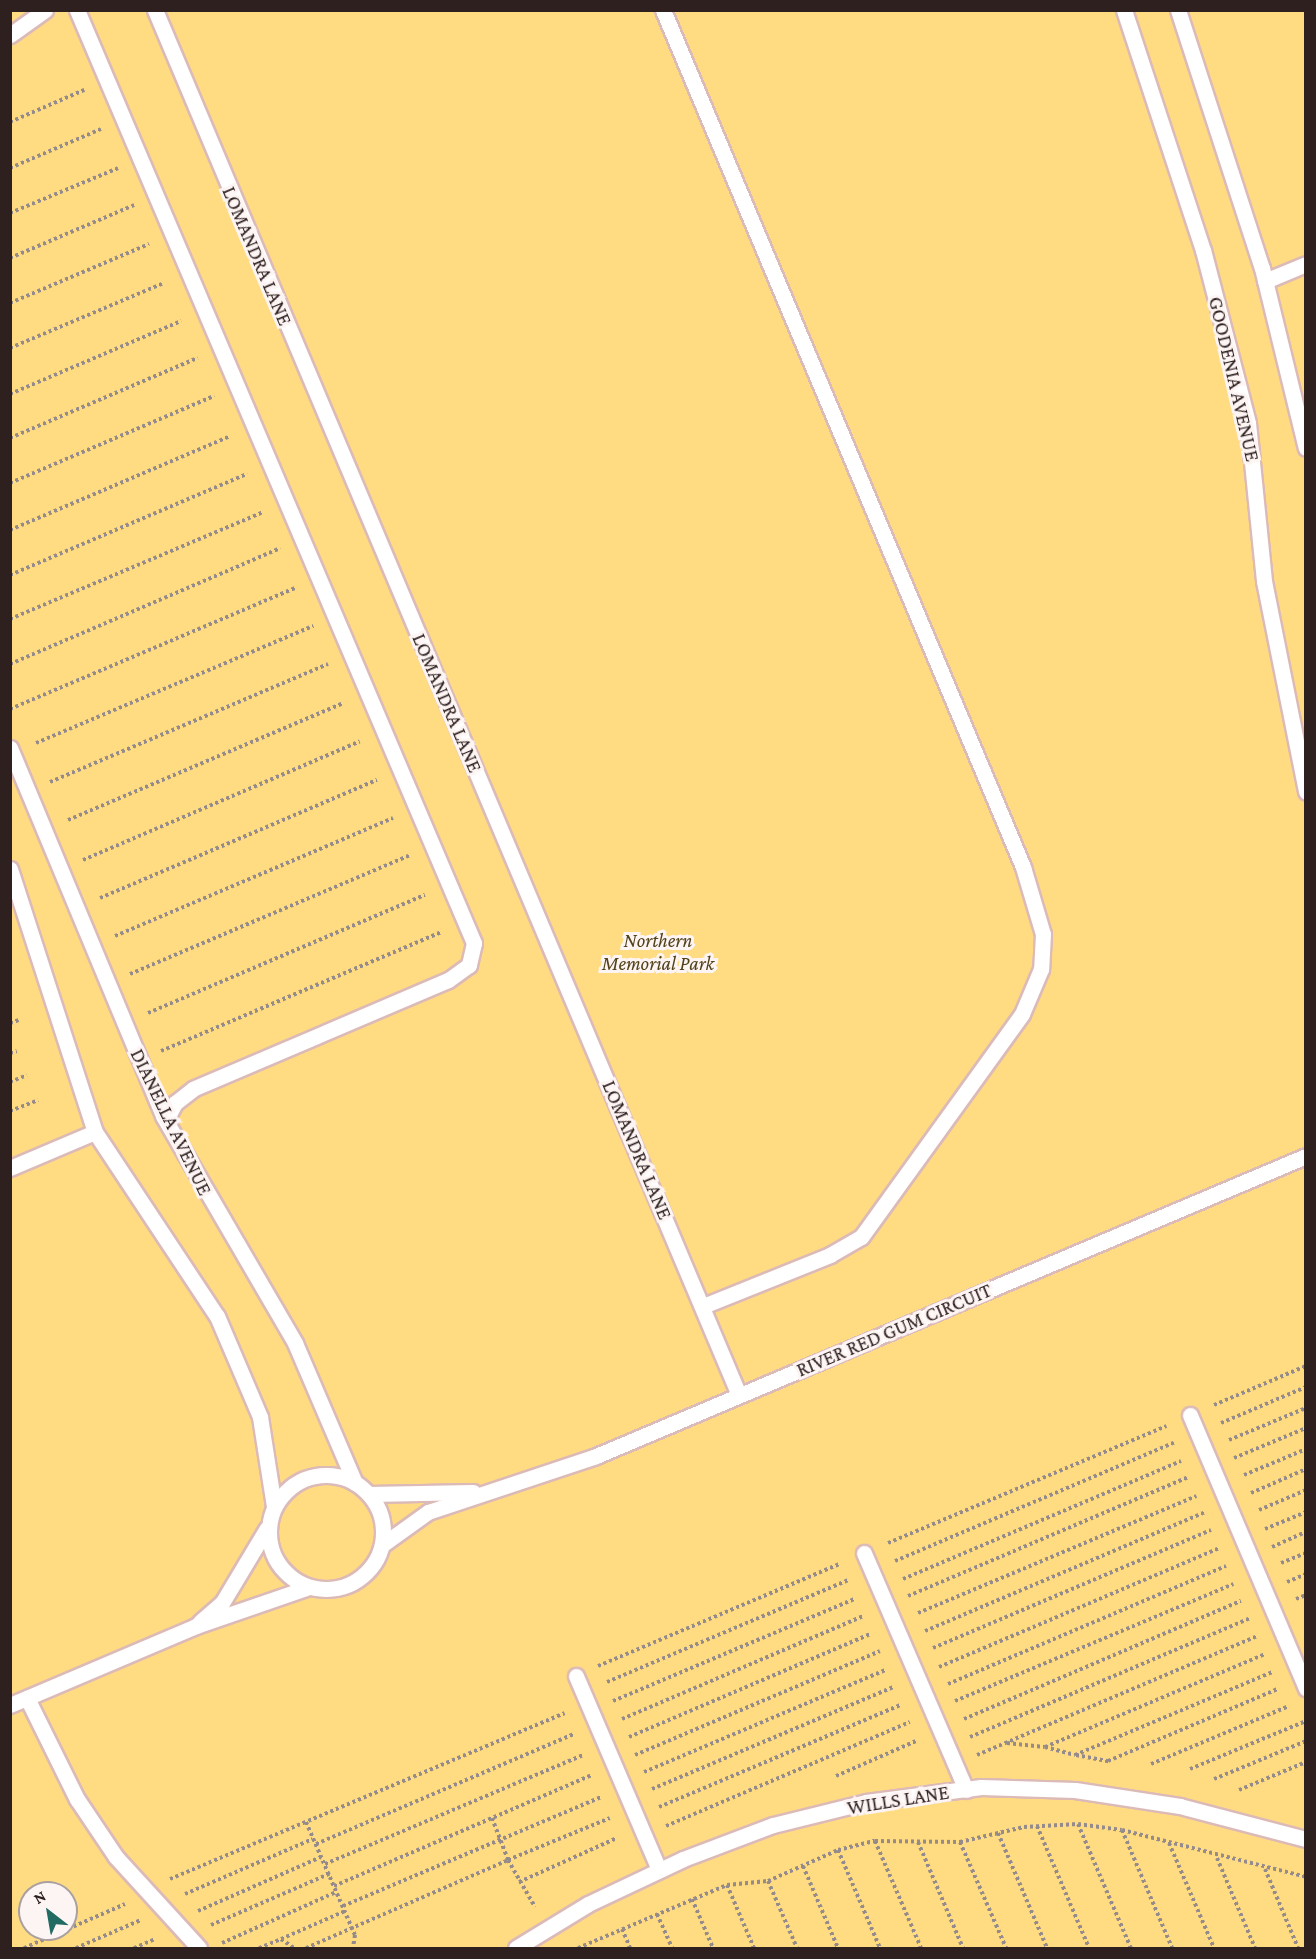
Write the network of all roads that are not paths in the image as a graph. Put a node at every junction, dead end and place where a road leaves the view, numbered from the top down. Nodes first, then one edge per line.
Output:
1 (45, 10) edge
2 (77, 10) edge
3 (155, 10) edge
4 (663, 10) edge
5 (1124, 10) edge
6 (1178, 10) edge
7 (10, 35) edge
8 (1305, 264) edge
9 (1265, 281) junction
10 (1305, 448) edge
11 (12, 751) edge
12 (1305, 792) edge
13 (10, 869) edge
14 (166, 1120) junction
15 (95, 1132) junction
16 (1305, 1156) edge
17 (10, 1168) edge
18 (703, 1306) junction
19 (739, 1395) junction
20 (1190, 1415) road end
21 (355, 1483) junction
22 (479, 1493) junction
23 (369, 1494) junction
24 (274, 1506) junction
25 (268, 1525) junction
26 (382, 1545) junction
27 (864, 1553) road end
28 (309, 1587) junction
29 (195, 1626) junction
30 (576, 1676) road end
31 (1304, 1684) edge
32 (27, 1698) junction
33 (10, 1705) edge
34 (966, 1790) junction
35 (1305, 1839) edge
36 (659, 1870) junction
37 (199, 1948) edge
38 (516, 1948) edge

1 - 7 lane
2 - 14 lane
3 - 18 lane, LOMANDRA LANE
4 - 18 lane
5 - 12 lane, GOODENIA AVENUE
6 - 9 lane
8 - 9 lane
9 - 10 lane
11 - 14 lane, DIANELLA AVENUE
13 - 15 lane
14 - 21 lane, DIANELLA AVENUE
15 - 17 lane
15 - 24 lane
16 - 19 lane, RIVER RED GUM CIRCUIT
18 - 19 lane, LOMANDRA LANE
19 - 22 lane, RIVER RED GUM CIRCUIT
20 - 31 lane
21 - 23 lane
21 - 24 lane
22 - 23 lane
22 - 26 lane
23 - 26 lane
24 - 25 lane
25 - 28 lane
25 - 29 lane
26 - 28 lane
27 - 34 lane
28 - 29 lane
29 - 32 lane
30 - 36 lane
32 - 33 lane
32 - 37 lane
34 - 35 lane, WILLS LANE
34 - 36 lane, WILLS LANE
36 - 38 lane, WILLS LANE

